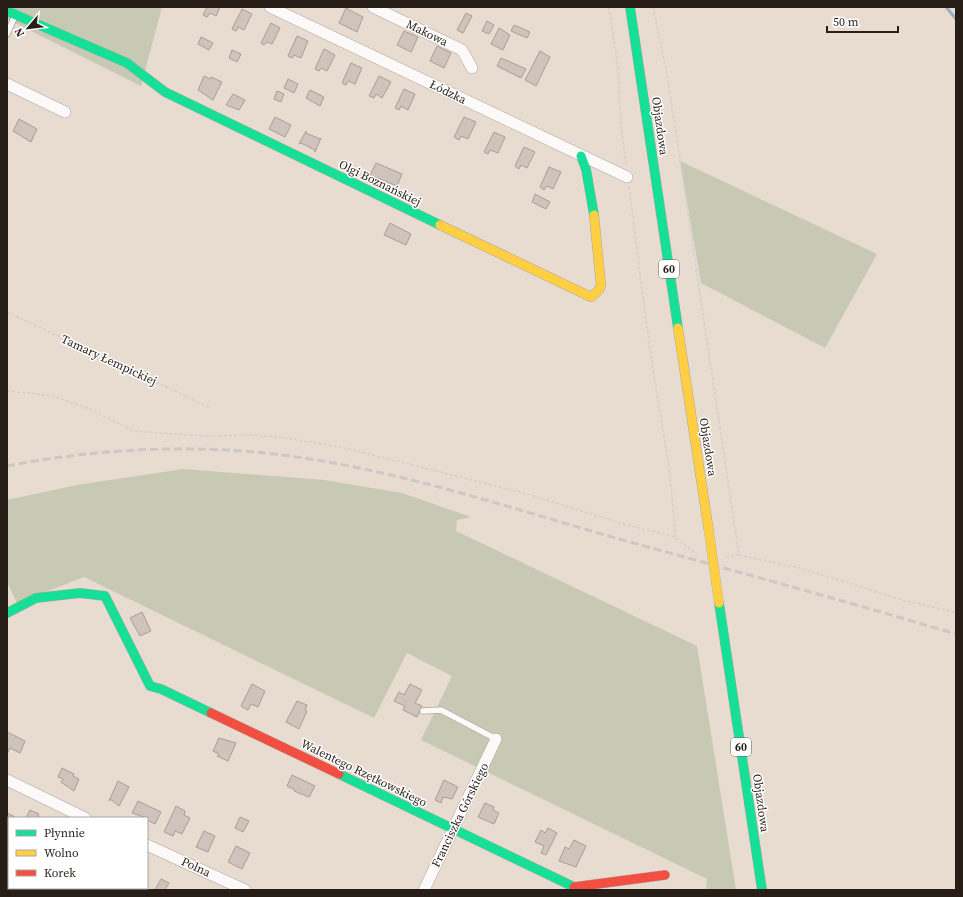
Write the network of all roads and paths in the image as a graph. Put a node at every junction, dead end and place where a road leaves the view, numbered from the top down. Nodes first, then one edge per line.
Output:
1 (270, 7) edge
2 (373, 7) edge
3 (609, 7) edge
4 (630, 7) edge
5 (654, 7) edge
6 (7, 11) edge
7 (16, 15) junction
8 (7, 34) edge
9 (472, 68) dead end
10 (7, 84) edge
11 (65, 112) dead end
12 (581, 156) junction
13 (627, 177) junction
14 (7, 312) edge
15 (8, 391) edge
16 (210, 408) dead end
17 (675, 538) junction
18 (699, 555) dead end
19 (739, 555) junction
20 (723, 558) dead end
21 (956, 612) edge
22 (7, 613) edge
23 (423, 711) dead end
24 (496, 739) joint
25 (7, 780) edge
26 (83, 817) edge
27 (454, 830) junction
28 (148, 845) edge
29 (665, 875) dead end
30 (245, 890) edge
31 (424, 890) edge
32 (762, 890) edge

1 - 12 street, Łódzka
2 - 9 street, Makowa
3 - 13 path
4 - 32 street, Objazdowa / 60, bridge
5 - 19 path
6 - 7 street
7 - 8 lane
7 - 12 street, Olgi Boznańskiej
10 - 11 street
12 - 13 street, Łódzka
13 - 17 path
14 - 16 path, Tamary Łempickiej
15 - 17 path
17 - 18 path
19 - 20 path
19 - 21 path
22 - 27 street, Walentego Rzętkowskiego
23 - 24 lane
24 - 27 street, Franciszka Górskiego
25 - 26 street
27 - 29 street, Walentego Rzętkowskiego
27 - 31 street, Franciszka Górskiego
28 - 30 street, Polna

